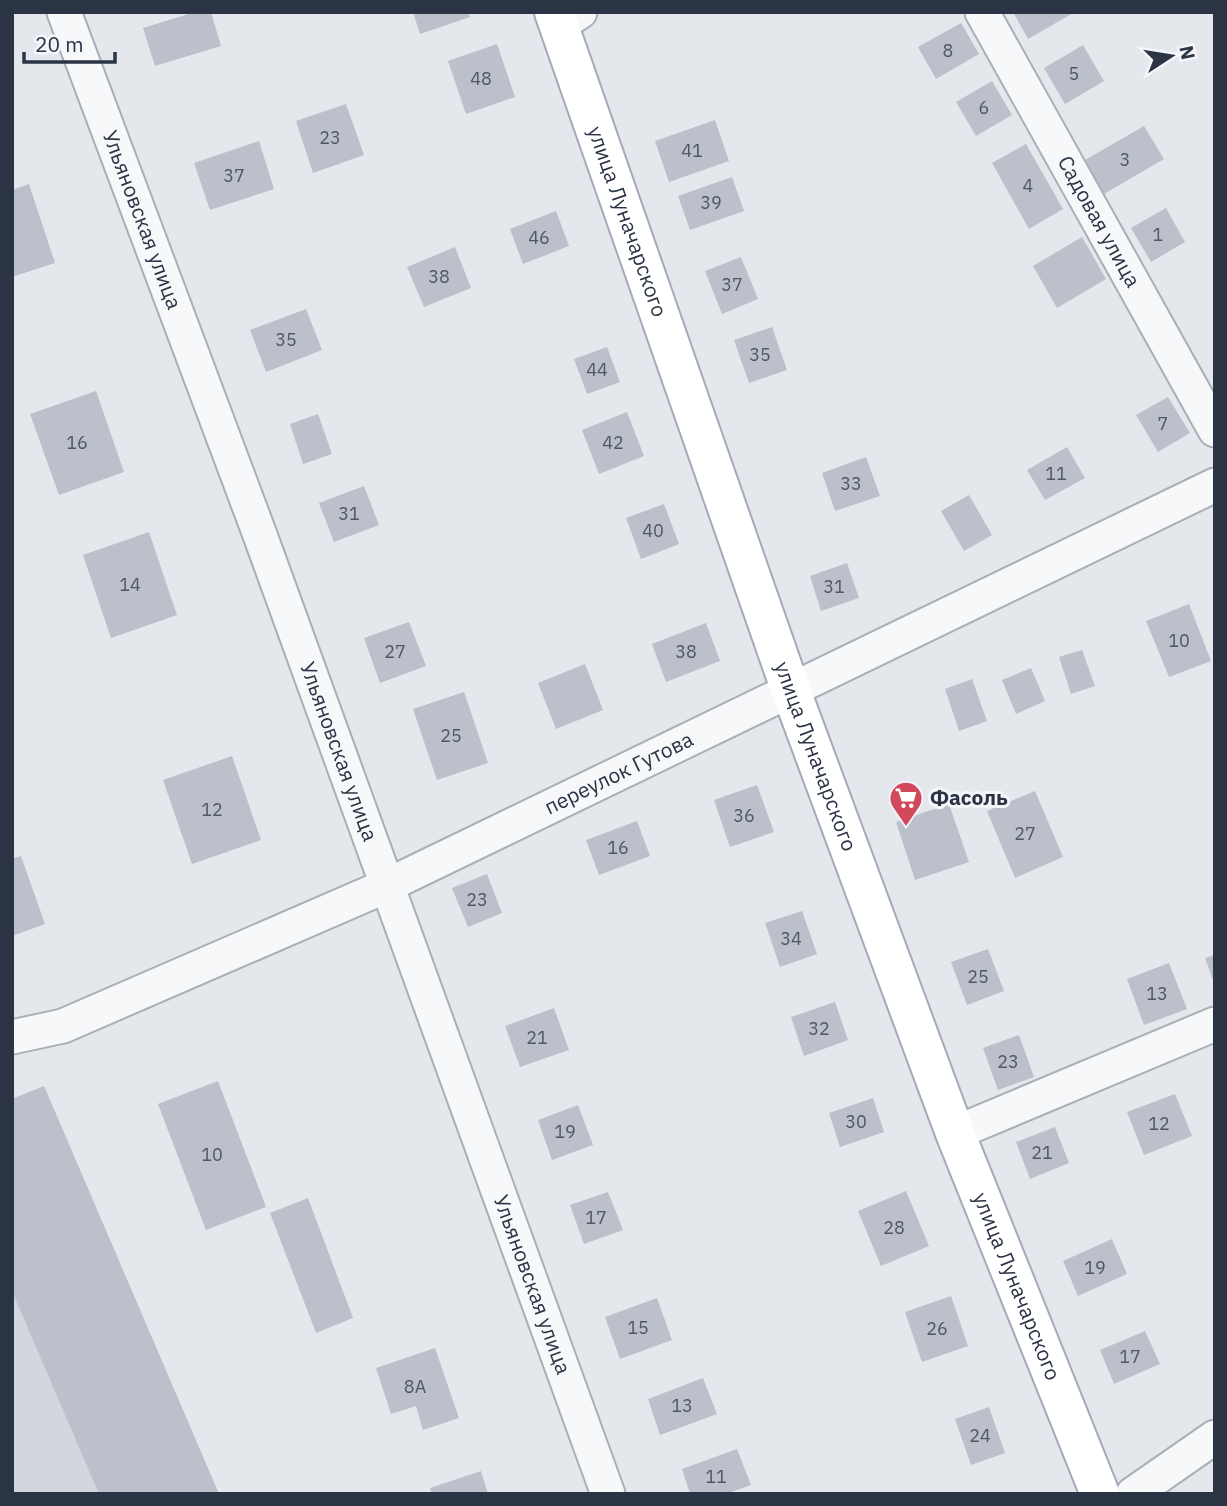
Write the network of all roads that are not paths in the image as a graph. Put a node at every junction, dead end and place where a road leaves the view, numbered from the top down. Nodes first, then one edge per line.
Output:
1 (64, 12) edge
2 (982, 12) edge
3 (564, 17) edge
4 (1215, 430) edge
5 (1215, 485) edge
6 (791, 691) junction
7 (386, 886) junction
8 (1215, 1024) edge
9 (12, 1037) edge
10 (955, 1133) junction
11 (1215, 1437) edge
12 (608, 1494) edge
13 (1100, 1494) edge
14 (1133, 1494) edge

1 - 7 street, Ульяновская улица
2 - 4 street, Садовая улица
3 - 6 main road, улица Луначарского
5 - 6 street, переулок Гутова
6 - 7 street, переулок Гутова
6 - 10 main road, улица Луначарского
7 - 9 street, переулок Гутова
7 - 12 street, Ульяновская улица
8 - 10 street
10 - 13 main road, улица Луначарского
11 - 14 street

